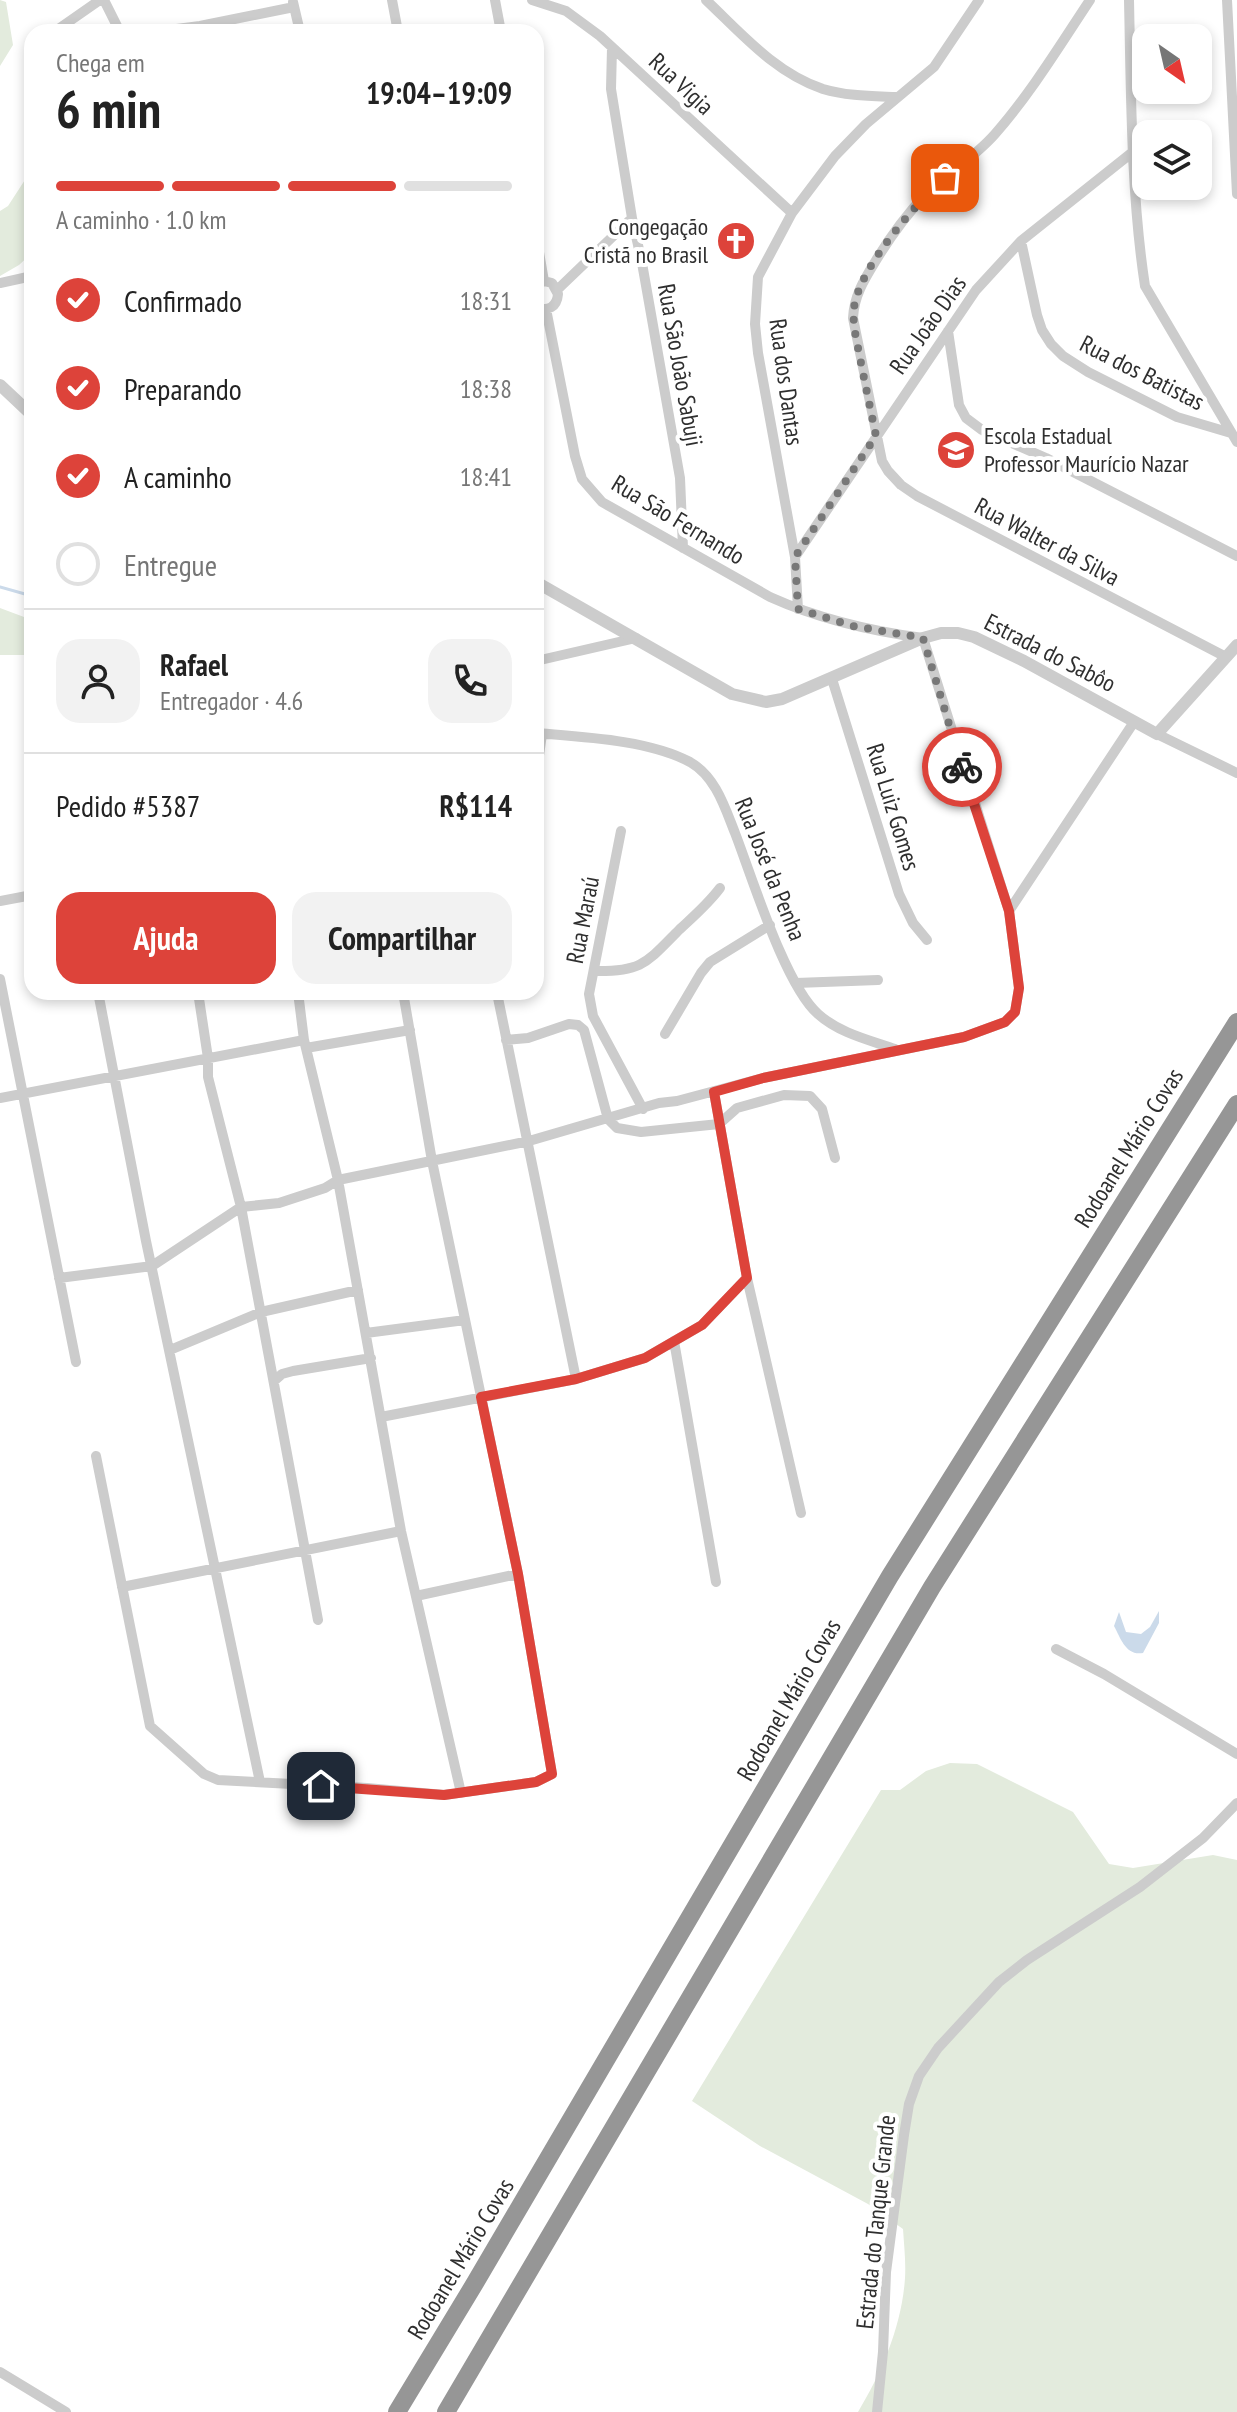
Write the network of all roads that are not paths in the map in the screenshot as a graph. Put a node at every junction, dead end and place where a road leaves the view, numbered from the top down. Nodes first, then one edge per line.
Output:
1 (102, 0) edge
2 (392, 0) edge
3 (495, 0) edge
4 (532, 0) edge
5 (706, 0) edge
6 (979, 0) edge
7 (1090, 0) edge
8 (1129, 0) edge
9 (1227, 0) edge
10 (294, 3) edge
11 (66, 24) edge
12 (116, 24) edge
13 (208, 24) edge
14 (298, 24) edge
15 (396, 24) edge
16 (500, 24) edge
17 (612, 48) junction
18 (896, 97) junction
19 (1133, 120) edge
20 (1132, 153) edge
21 (1237, 194) edge
22 (1137, 200) edge
23 (792, 213) junction
24 (632, 218) junction
25 (1021, 241) junction
26 (24, 278) edge
27 (544, 282) edge
28 (0, 283) edge
29 (557, 290) junction
30 (544, 307) edge
31 (544, 329) edge
32 (948, 331) junction
33 (0, 385) edge
34 (24, 408) edge
35 (876, 436) junction
36 (1234, 437) edge
37 (683, 548) junction
38 (1237, 556) edge
39 (795, 557) junction
40 (544, 586) edge
41 (798, 609) junction
42 (636, 638) junction
43 (923, 638) junction
44 (1237, 645) edge
45 (1226, 657) junction
46 (544, 659) edge
47 (832, 679) junction
48 (1134, 722) junction
49 (544, 734) edge
50 (1157, 734) junction
51 (1237, 773) edge
52 (621, 831) dead end
53 (720, 888) dead end
54 (24, 896) edge
55 (0, 901) edge
56 (1009, 911) junction
57 (770, 925) junction
58 (927, 940) dead end
59 (594, 971) junction
60 (0, 979) edge
61 (878, 980) dead end
62 (796, 983) junction
63 (99, 1000) edge
64 (199, 1000) edge
65 (299, 1000) edge
66 (404, 1000) edge
67 (498, 1000) edge
68 (1237, 1022) edge
69 (410, 1030) junction
70 (665, 1034) dead end
71 (506, 1040) junction
72 (305, 1044) junction
73 (897, 1050) junction
74 (208, 1058) junction
75 (113, 1077) junction
76 (714, 1092) junction
77 (21, 1094) junction
78 (0, 1098) edge
79 (1237, 1104) edge
80 (643, 1109) junction
81 (608, 1119) junction
82 (719, 1124) junction
83 (529, 1141) junction
84 (835, 1158) dead end
85 (432, 1161) junction
86 (338, 1180) junction
87 (241, 1207) junction
88 (152, 1266) junction
89 (59, 1278) junction
90 (747, 1278) junction
91 (358, 1290) junction
92 (261, 1312) junction
93 (465, 1320) junction
94 (366, 1333) junction
95 (674, 1341) junction
96 (170, 1350) junction
97 (371, 1358) junction
98 (76, 1362) dead end
99 (576, 1379) junction
100 (274, 1381) junction
101 (481, 1397) junction
102 (381, 1417) junction
103 (96, 1456) dead end
104 (801, 1513) dead end
105 (401, 1531) junction
106 (305, 1550) junction
107 (215, 1568) junction
108 (518, 1574) junction
109 (716, 1582) dead end
110 (122, 1587) junction
111 (416, 1596) junction
112 (318, 1620) dead end
113 (1056, 1649) dead end
114 (1237, 1754) edge
115 (260, 1782) junction
116 (461, 1793) junction
117 (1237, 1803) edge
118 (0, 2372) edge
119 (66, 2412) edge
120 (397, 2412) edge
121 (446, 2412) edge
122 (877, 2412) edge

1 - 11 street
1 - 12 street
2 - 15 street
3 - 16 street
4 - 17 street, Rua Vigia
5 - 18 street
6 - 18 street, Rua dos Dantas
7 - 35 street, Rua Walter da Silva
8 - 19 street
9 - 21 street
10 - 13 street
10 - 14 street
17 - 23 street, Rua Vigia
17 - 24 street, Rua São João Sabuji
18 - 23 street, Rua dos Dantas
20 - 25 street, Rua João Dias
22 - 36 street
23 - 39 street, Rua dos Dantas
24 - 29 street
24 - 37 street, Rua São João Sabuji
25 - 32 street, Rua João Dias
25 - 36 street, Rua dos Batistas
26 - 28 street
27 - 29 street
29 - 30 street
31 - 37 street, Rua São Fernando
32 - 35 street, Rua João Dias
32 - 38 street
33 - 34 street
35 - 39 street, Rua João Dias
35 - 45 street, Rua Walter da Silva
37 - 41 street, Rua São Fernando
39 - 41 street, Rua dos Dantas
40 - 42 street, Estrada do Sabôo
41 - 43 street, Rua São Fernando
42 - 46 street
42 - 47 street, Estrada do Sabôo
43 - 47 street, Estrada do Sabôo
43 - 48 street, Estrada do Sabôo
43 - 56 street
44 - 45 street
45 - 50 street
47 - 58 street, Rua Luiz Gomes
48 - 50 street, Estrada do Sabôo
48 - 56 street
49 - 57 street, Rua José da Penha
50 - 51 street, Estrada do Sabôo
52 - 59 street, Rua Maraú
53 - 59 street
54 - 55 street
56 - 73 street
57 - 62 street, Rua José da Penha
57 - 70 street
59 - 80 street, Rua Maraú
60 - 77 street
61 - 62 street
62 - 73 street, Rua José da Penha
63 - 75 street
64 - 74 street
65 - 72 street
66 - 69 street
67 - 71 street
68 - 120 highway, Rodoanel Mário Covas
69 - 72 street
69 - 85 street
71 - 81 street
71 - 83 street
72 - 74 street
72 - 86 street
73 - 76 street
74 - 75 street
74 - 87 street
75 - 77 street
75 - 88 street
76 - 80 street
76 - 82 street
77 - 78 street
77 - 89 street
79 - 121 highway
80 - 81 street
81 - 82 street
81 - 83 street
82 - 84 street
82 - 90 street
83 - 85 street
83 - 99 street
85 - 86 street
85 - 93 street
86 - 87 street
86 - 91 street
87 - 88 street
87 - 92 street
88 - 89 street
88 - 96 street
89 - 98 street
90 - 95 street
90 - 104 street
91 - 92 street
91 - 94 street
92 - 96 street
92 - 100 street
93 - 94 street
93 - 101 street
94 - 97 street
95 - 99 street
95 - 109 street
96 - 107 street
97 - 100 street
97 - 102 street
99 - 101 street
100 - 106 street
101 - 102 street
101 - 108 street
102 - 105 street
103 - 110 street
105 - 106 street
105 - 111 street
106 - 107 street
106 - 112 street
107 - 110 street
107 - 115 street
108 - 111 street
108 - 116 street
110 - 115 street
111 - 116 street
113 - 114 street
115 - 116 street
117 - 122 street, Estrada do Tanque Grande
118 - 119 street

